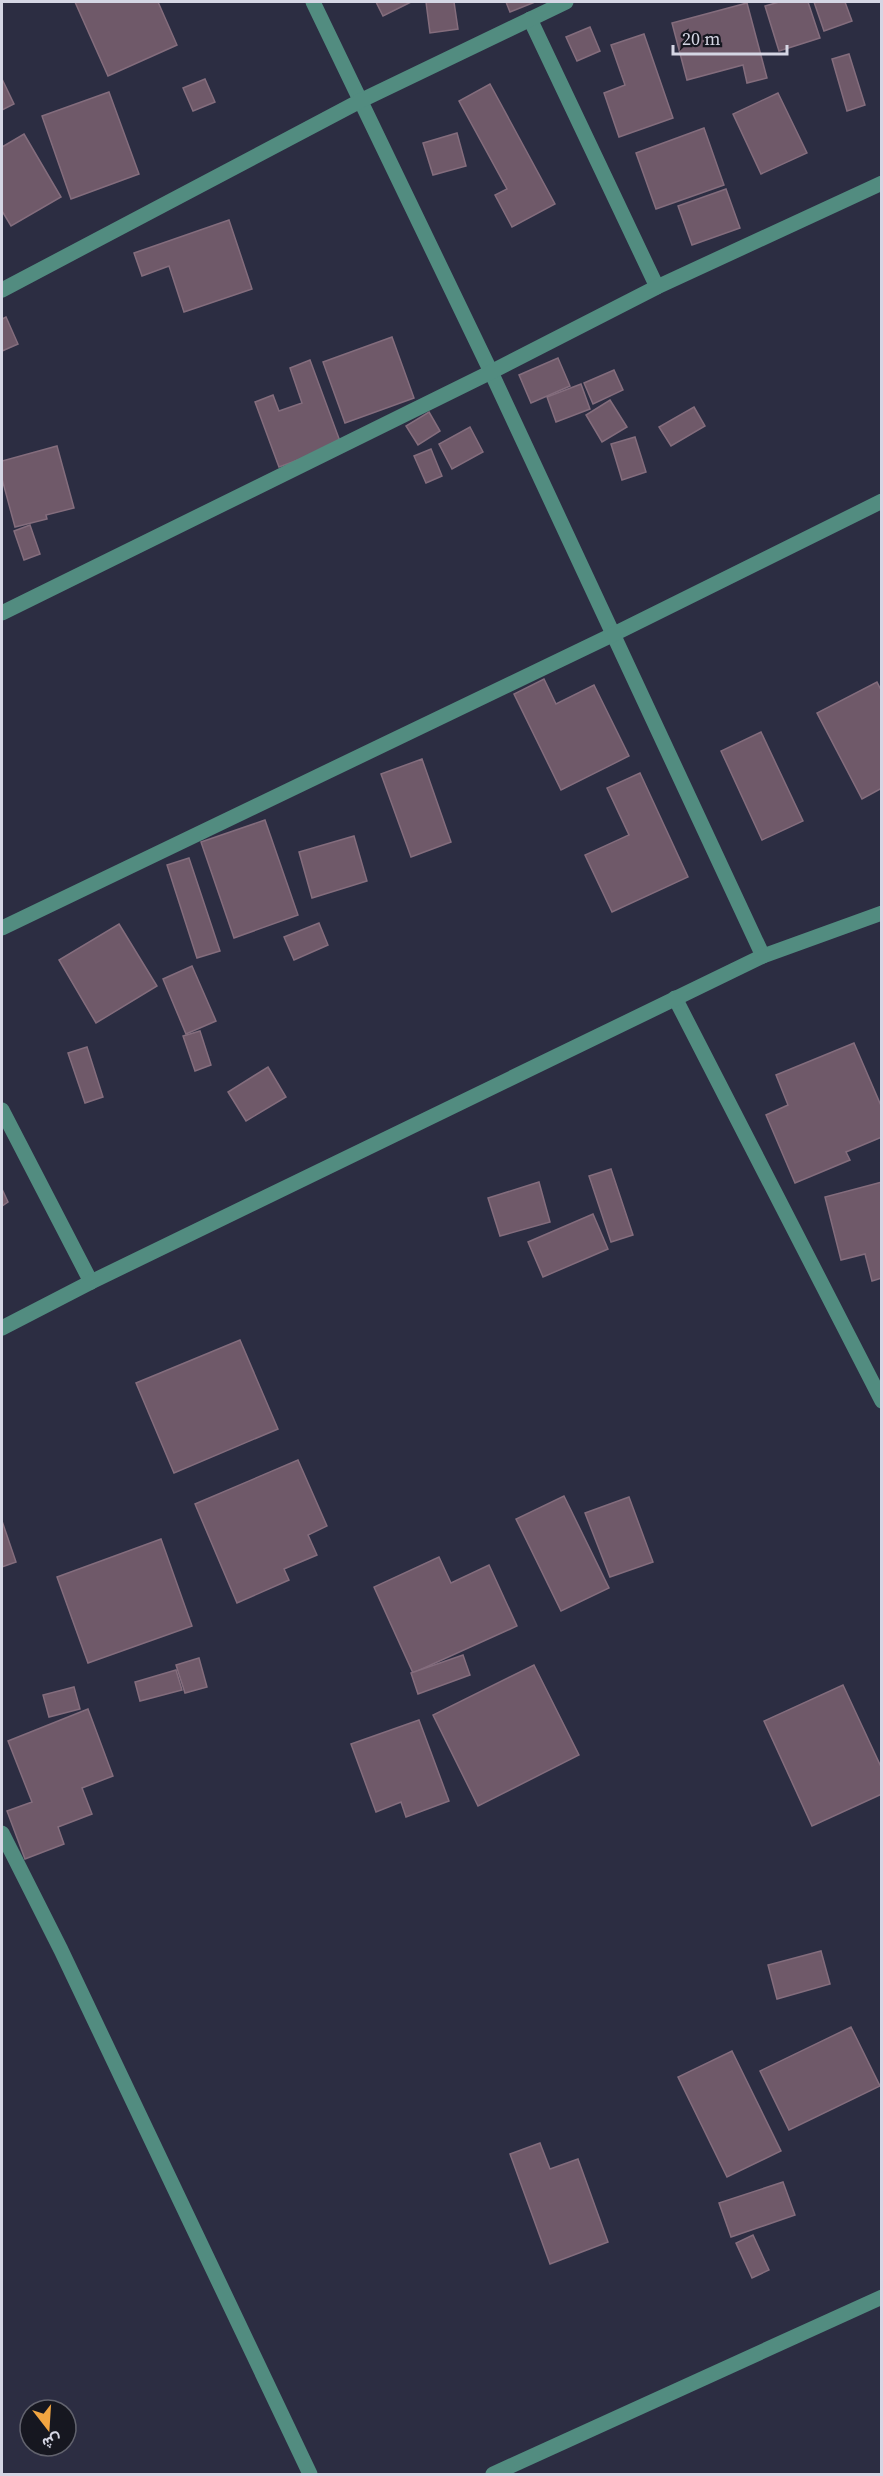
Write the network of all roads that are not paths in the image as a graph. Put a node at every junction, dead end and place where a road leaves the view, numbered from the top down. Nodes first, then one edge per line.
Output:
1 (312, 2) edge
2 (566, 2) edge
3 (530, 19) junction
4 (360, 101) junction
5 (882, 183) edge
6 (657, 287) junction
7 (2, 290) edge
8 (491, 372) junction
9 (882, 501) edge
10 (2, 613) edge
11 (612, 635) junction
12 (882, 912) edge
13 (2, 928) edge
14 (763, 956) junction
15 (675, 998) junction
16 (2, 1110) edge
17 (91, 1282) junction
18 (2, 1328) edge
19 (882, 1401) edge
20 (2, 1833) edge
21 (882, 2297) edge
22 (310, 2475) edge
23 (493, 2475) edge

1 - 4 street
2 - 3 street
3 - 4 street
3 - 6 street
4 - 7 street
4 - 8 street
5 - 6 street
6 - 8 street
8 - 10 street
8 - 11 street
9 - 11 street
11 - 13 street
11 - 14 street
12 - 14 street
14 - 15 street
15 - 17 street
15 - 19 street
16 - 17 street
17 - 18 street
20 - 22 street
21 - 23 street

